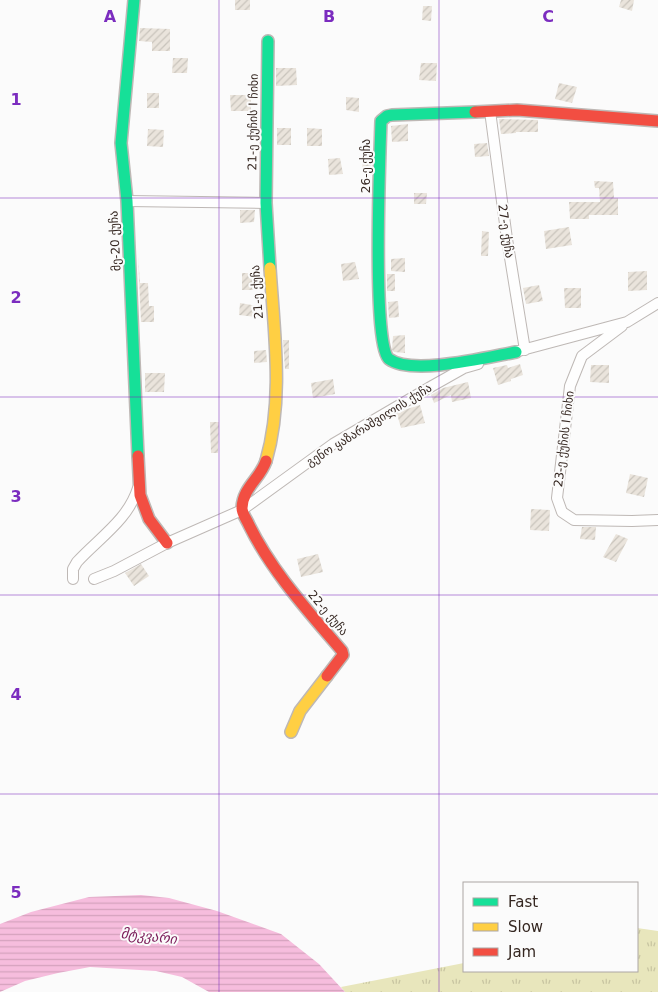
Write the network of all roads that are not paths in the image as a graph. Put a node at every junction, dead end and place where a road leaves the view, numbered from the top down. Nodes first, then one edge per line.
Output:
1 (134, 0) edge
2 (268, 41) dead end
3 (490, 111) junction
4 (658, 121) edge
5 (127, 201) junction
6 (266, 203) junction
7 (658, 304) edge
8 (627, 322) junction
9 (520, 351) junction
10 (140, 482) junction
11 (242, 510) junction
12 (658, 520) edge
13 (167, 542) junction
14 (72, 579) dead end
15 (94, 579) dead end
16 (291, 732) dead end

1 - 5 street, მე-20 ქუჩა
2 - 6 street, 21-ე ქუჩის I ჩიხი
3 - 4 street, 26-ე ქუჩა
3 - 9 street, 27-ე ქუჩა
3 - 9 street, 26-ე ქუჩა
5 - 6 street
5 - 10 street, მე-20 ქუჩა
6 - 11 street, 21-ე ქუჩა
7 - 8 street, გენო ყაზარაშვილის ქუჩა
8 - 9 street, გენო ყაზარაშვილის ქუჩა
8 - 12 street, 23-ე ქუჩის I ჩიხი
9 - 11 street, გენო ყაზარაშვილის ქუჩა
10 - 13 street, მე-20 ქუჩა
10 - 14 street, მე-20 ქუჩა
11 - 13 street, გენო ყაზარაშვილის ქუჩა
11 - 16 street, 22-ე ქუჩა
13 - 15 street, გენო ყაზარაშვილის ქუჩა

